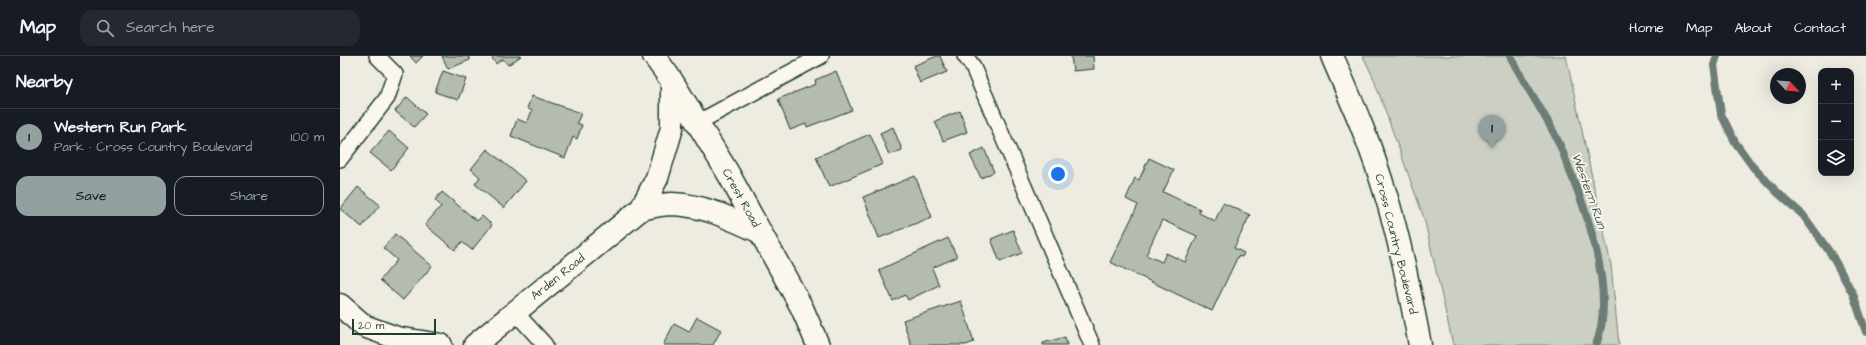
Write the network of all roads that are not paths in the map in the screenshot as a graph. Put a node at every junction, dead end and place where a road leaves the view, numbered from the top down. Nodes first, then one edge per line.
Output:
1 (377, 56) edge
2 (654, 56) edge
3 (821, 56) edge
4 (965, 56) edge
5 (1332, 56) edge
6 (672, 81) junction
7 (697, 123) junction
8 (340, 159) edge
9 (641, 209) junction
10 (760, 232) junction
11 (340, 305) edge
12 (515, 312) junction
13 (368, 336) edge
14 (441, 345) edge
15 (476, 345) edge
16 (545, 345) edge
17 (818, 345) edge
18 (1092, 345) edge
19 (1420, 345) edge

1 - 8 lane
2 - 6 street, Crest Road
3 - 7 lane
4 - 18 lane
5 - 19 street, Cross Country Boulevard
6 - 7 street, Crest Road
6 - 9 street, Arden Road
7 - 10 street, Crest Road
9 - 10 street
9 - 12 street, Arden Road
10 - 17 street, Crest Road
11 - 13 street
12 - 15 street, Arden Road
12 - 16 lane
13 - 14 street

